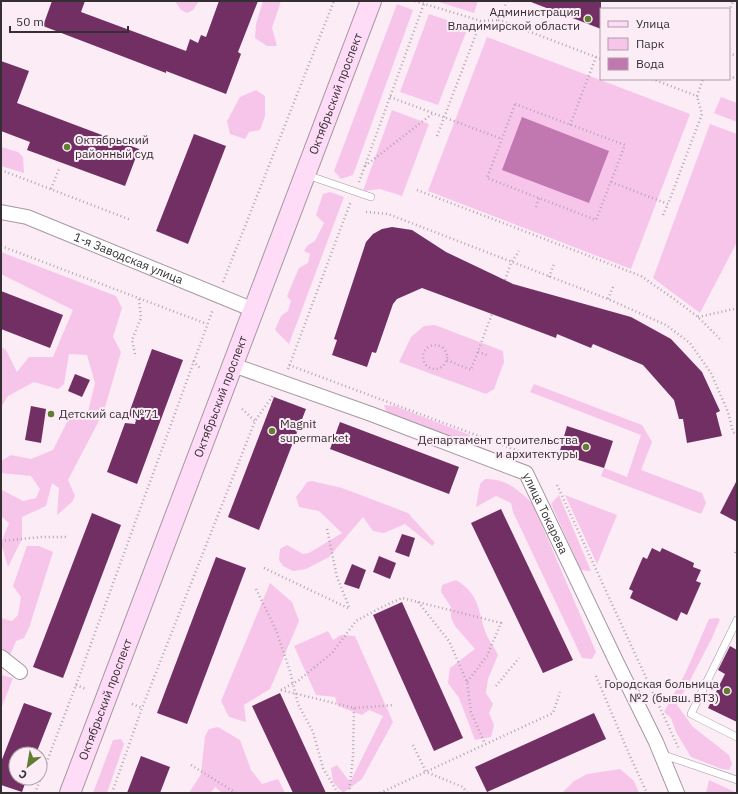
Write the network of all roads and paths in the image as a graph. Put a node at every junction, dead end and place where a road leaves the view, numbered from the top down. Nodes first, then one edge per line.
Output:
1 (334, 1) edge
2 (371, 1) edge
3 (415, 1) edge
4 (507, 1) edge
5 (425, 2) edge
6 (499, 20) junction
7 (481, 21) junction
8 (596, 57) junction
9 (600, 59) edge
10 (655, 80) edge
11 (703, 80) edge
12 (696, 96) junction
13 (390, 97) junction
14 (433, 113) junction
15 (444, 118) junction
16 (570, 124) junction
17 (437, 136) dead end
18 (502, 139) junction
19 (364, 167) junction
20 (59, 169) dead end
21 (1, 170) edge
22 (305, 174) junction
23 (611, 182) junction
24 (51, 189) junction
25 (417, 190) dead end
26 (355, 191) junction
27 (371, 197) dead end
28 (539, 198) junction
29 (668, 204) junction
30 (536, 207) dead end
31 (1, 212) edge
32 (366, 212) dead end
33 (663, 215) dead end
34 (131, 220) dead end
35 (1, 246) edge
36 (519, 251) dead end
37 (512, 263) junction
38 (554, 264) dead end
39 (549, 277) junction
40 (505, 280) dead end
41 (223, 282) dead end
42 (613, 287) dead end
43 (139, 298) junction
44 (608, 299) junction
45 (215, 303) dead end
46 (734, 309) dead end
47 (254, 310) junction
48 (492, 314) dead end
49 (698, 317) junction
50 (207, 324) junction
51 (722, 341) dead end
52 (478, 352) junction
53 (135, 354) dead end
54 (487, 355) dead end
55 (447, 360) junction
56 (193, 361) junction
57 (233, 365) junction
58 (289, 365) junction
59 (201, 369) dead end
60 (282, 383) junction
61 (242, 409) dead end
62 (255, 421) junction
63 (737, 435) edge
64 (532, 456) dead end
65 (557, 485) dead end
66 (327, 529) dead end
67 (67, 537) dead end
68 (1, 540) edge
69 (737, 549) edge
70 (735, 553) dead end
71 (264, 568) dead end
72 (256, 589) dead end
73 (418, 602) junction
74 (737, 620) edge
75 (1, 657) edge
76 (519, 658) dead end
77 (20, 672) dead end
78 (596, 676) dead end
79 (467, 682) junction
80 (293, 683) junction
81 (76, 685) junction
82 (496, 686) dead end
83 (86, 689) dead end
84 (560, 692) dead end
85 (295, 694) junction
86 (132, 704) dead end
87 (394, 705) dead end
88 (142, 708) junction
89 (354, 708) junction
90 (737, 737) edge
91 (485, 744) junction
92 (412, 745) dead end
93 (661, 754) junction
94 (686, 762) junction
95 (191, 765) dead end
96 (426, 772) junction
97 (737, 780) edge
98 (35, 793) edge
99 (70, 793) edge
100 (112, 793) edge
101 (236, 793) edge
102 (338, 793) edge
103 (349, 793) edge
104 (380, 793) edge
105 (467, 793) edge
106 (647, 793) edge
107 (677, 793) edge

1 - 41 path
2 - 22 main road, Октябрьский проспект
3 - 5 path
4 - 6 path
5 - 7 path
5 - 13 path
6 - 7 path
6 - 8 path
7 - 15 path
8 - 9 path
8 - 16 path
10 - 12 path
11 - 12 path
12 - 29 path
13 - 14 path
13 - 19 path
14 - 15 path
14 - 19 path
15 - 17 path
15 - 18 path
16 - 18 path
16 - 23 path
18 - 28 path
19 - 26 path
20 - 24 path
21 - 24 path
22 - 26 lane
22 - 47 main road, Октябрьский проспект
23 - 28 path
23 - 29 path
24 - 34 path
25 - 49 path
26 - 27 lane
26 - 58 path
28 - 30 path
29 - 33 path
31 - 47 street, 1-я Заводская улица
32 - 37 path
35 - 43 path
36 - 37 path
37 - 39 path
37 - 40 path
38 - 39 path
39 - 44 path
42 - 44 path
43 - 50 path
43 - 53 path
44 - 63 path
45 - 50 path
46 - 49 path
47 - 57 main road, Октябрьский проспект
48 - 52 path
49 - 51 path
50 - 56 path
52 - 54 path
52 - 55 path
55 - 55 path
56 - 59 path
56 - 81 path
57 - 60 street, улица Токарева
57 - 99 main road, Октябрьский проспект
58 - 60 path
58 - 64 path
60 - 62 path
60 - 93 street, улица Токарева
61 - 62 path
62 - 88 path
65 - 94 path
66 - 71 path
67 - 68 path
69 - 70 path
72 - 80 path
73 - 79 path
73 - 79 path
73 - 80 path
74 - 90 lane
75 - 77 street
76 - 82 path
78 - 106 path
79 - 91 path
80 - 85 path
80 - 85 path
81 - 83 path
81 - 98 path
84 - 91 path
85 - 89 path
85 - 102 path
86 - 88 path
87 - 89 path
88 - 100 path
89 - 103 path
91 - 96 path
92 - 96 path
93 - 94 lane
93 - 107 street, улица Токарева
94 - 97 lane
95 - 101 path
96 - 104 path
96 - 105 path

